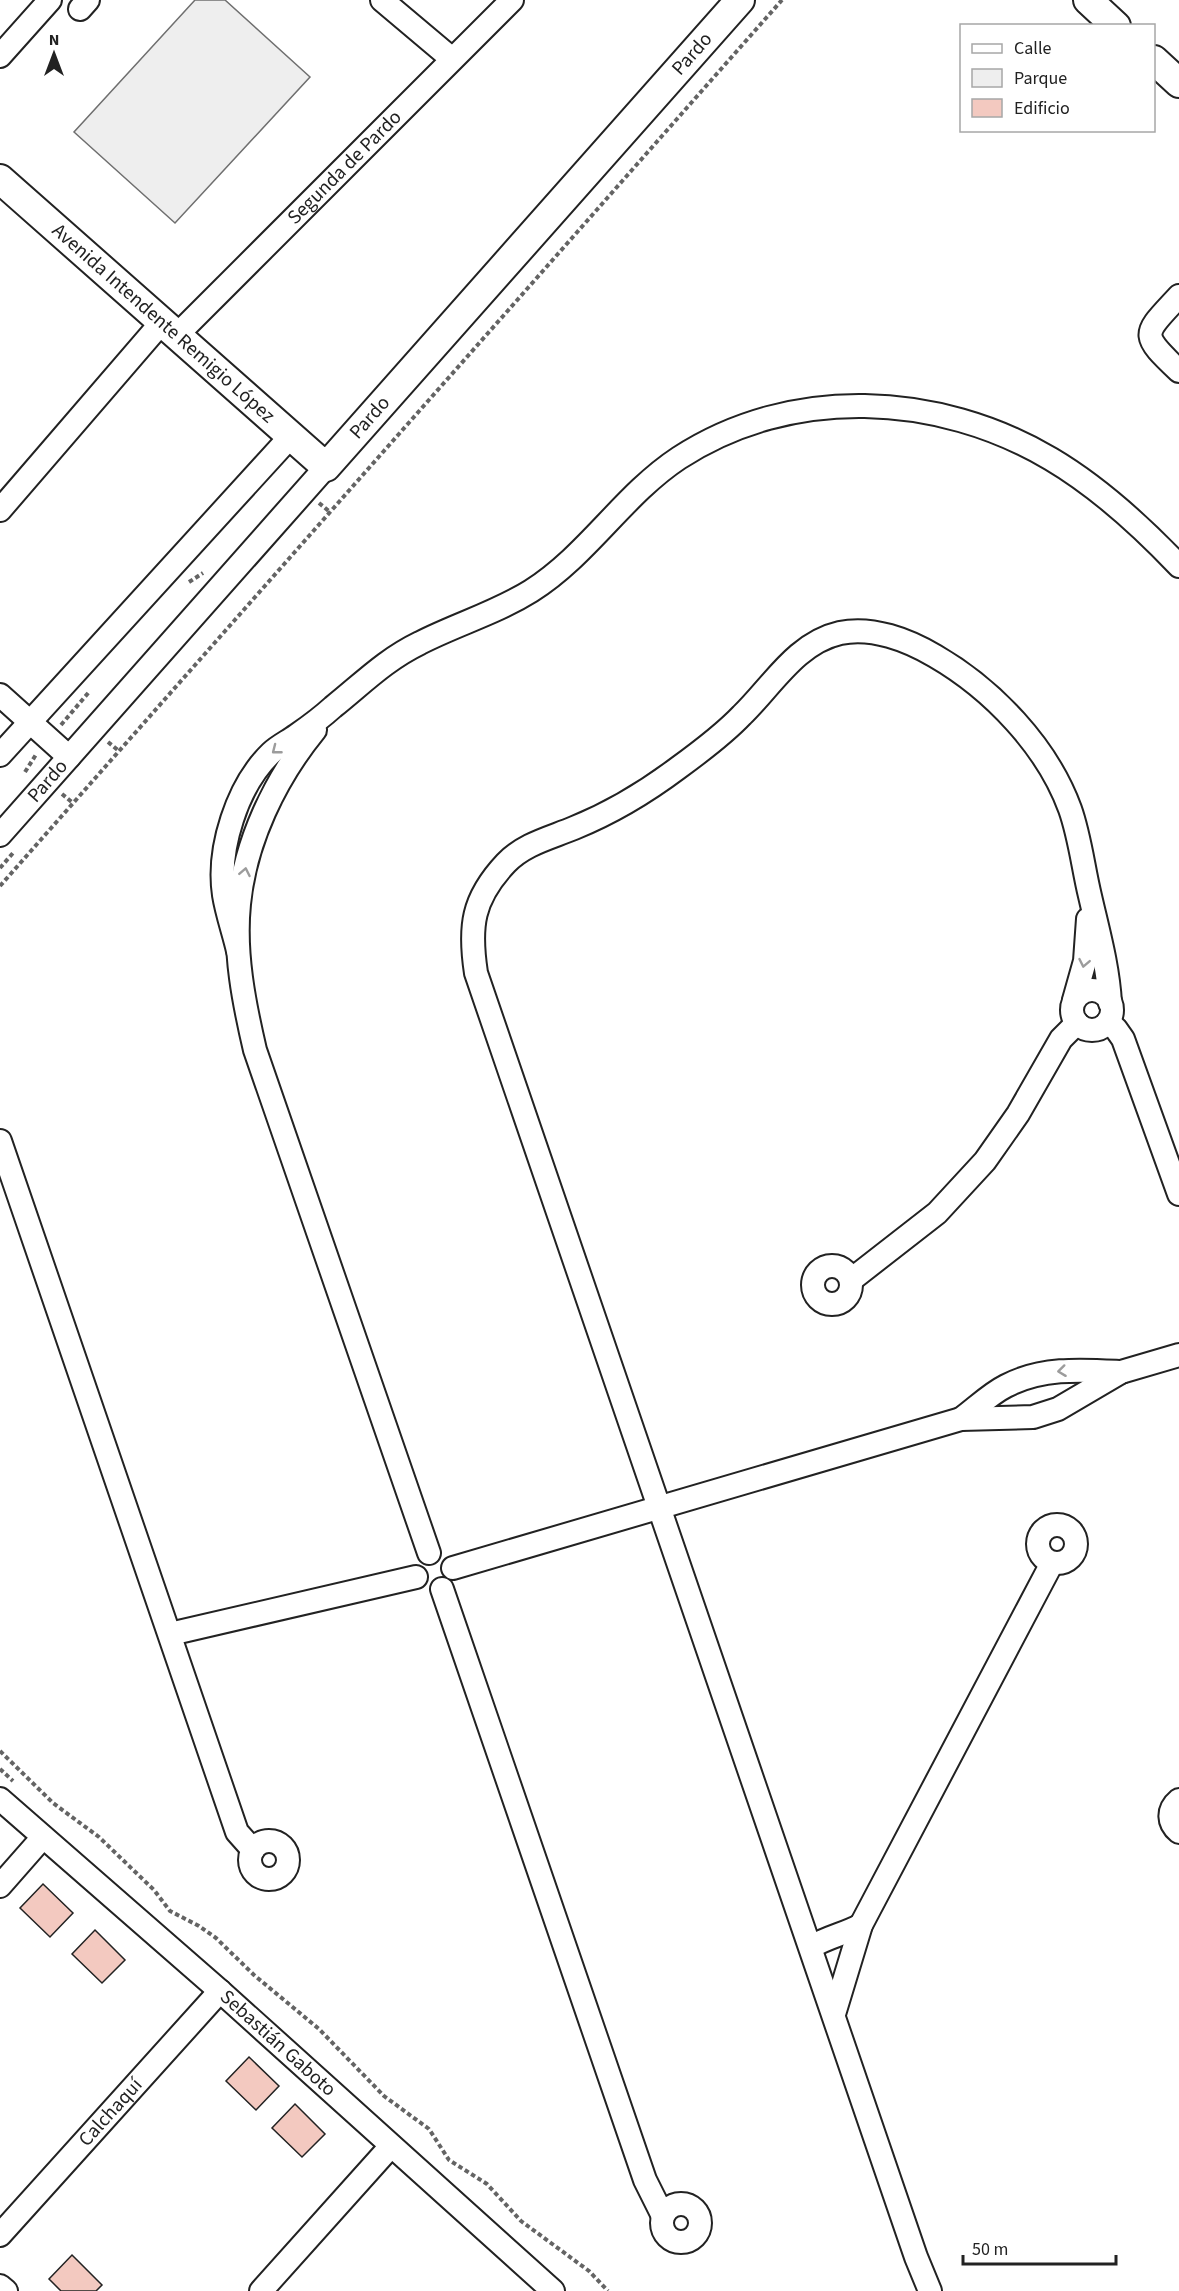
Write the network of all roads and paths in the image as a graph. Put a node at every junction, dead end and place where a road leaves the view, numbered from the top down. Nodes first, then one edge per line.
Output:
1 (50, 0) edge
2 (382, 0) edge
3 (512, 0) edge
4 (740, 0) edge
5 (782, 0) edge
6 (1088, 0) edge
7 (1114, 24) edge
8 (0, 57) edge
9 (452, 59) junction
10 (1155, 61) edge
11 (1179, 83) edge
12 (1, 181) edge
13 (1179, 296) edge
14 (169, 329) junction
15 (1179, 370) edge
16 (291, 436) junction
17 (326, 467) junction
18 (0, 510) edge
19 (1179, 566) edge
20 (206, 570) dead end
21 (182, 587) dead end
22 (94, 687) dead end
23 (0, 696) edge
24 (339, 702) junction
25 (29, 722) junction
26 (49, 739) junction
27 (0, 755) edge
28 (69, 757) junction
29 (23, 776) dead end
30 (235, 810) junction
31 (261, 820) junction
32 (0, 835) edge
33 (1087, 884) junction
34 (0, 886) edge
35 (238, 951) junction
36 (1074, 1000) junction
37 (1109, 1013) junction
38 (1077, 1023) junction
39 (0, 1141) edge
40 (1179, 1194) edge
41 (851, 1280) dead end
42 (1179, 1355) edge
43 (1121, 1372) junction
44 (961, 1419) junction
45 (658, 1508) junction
46 (429, 1553) junction
47 (1052, 1563) dead end
48 (453, 1568) junction
49 (416, 1577) junction
50 (442, 1589) junction
51 (170, 1634) junction
52 (0, 1751) edge
53 (0, 1799) edge
54 (1179, 1800) edge
55 (1179, 1832) edge
56 (43, 1837) junction
57 (253, 1851) dead end
58 (0, 1886) edge
59 (861, 1925) junction
60 (811, 1947) junction
61 (220, 1991) junction
62 (834, 2014) junction
63 (392, 2146) junction
64 (663, 2216) dead end
65 (0, 2235) edge
66 (0, 2286) edge
67 (6, 2291) edge
68 (261, 2291) edge
69 (553, 2291) edge
70 (608, 2291) edge
71 (930, 2291) edge

1 - 8 street
2 - 9 street
3 - 9 street, Segunda de Pardo
4 - 17 main road, Pardo
5 - 34 path
6 - 7 main road
9 - 14 street, Segunda de Pardo
10 - 11 main road
12 - 14 main road, Avenida Intendente Remigio López
13 - 15 street
14 - 16 main road, Avenida Intendente Remigio López
14 - 18 street, Segunda de Pardo
16 - 17 main road, Avenida Intendente Remigio López
16 - 25 street
17 - 28 street, Pardo
19 - 24 street
20 - 21 path
22 - 26 path
23 - 25 street
24 -> 30 street
24 - 31 street
25 - 26 street
25 - 27 street
26 - 28 street
26 - 29 path
28 - 32 street, Pardo
30 - 31 street
30 - 35 street
35 -> 31 street
33 -> 36 street
33 - 37 street
33 - 45 street
35 - 46 street
36 - 37 street
36 - 38 street
37 - 38 street
37 - 40 street
38 - 41 street
39 - 51 street
42 - 43 street
43 - 44 street
43 -> 44 street
44 - 45 street
45 - 48 street
45 - 60 street
46 - 48 street
46 - 49 street
47 - 59 street
48 - 50 street
49 - 50 street
49 - 51 street
50 - 64 street
51 - 57 street
52 - 70 path
53 - 56 street, Sebastián Gaboto
54 - 55 street
56 - 58 street
56 - 61 street, Sebastián Gaboto
59 - 60 street
59 - 62 street
60 - 62 street
61 - 63 street, Sebastián Gaboto
61 - 65 street, Calchaquí
62 - 71 street
63 - 68 street
63 - 69 street, Sebastián Gaboto
66 - 67 street

